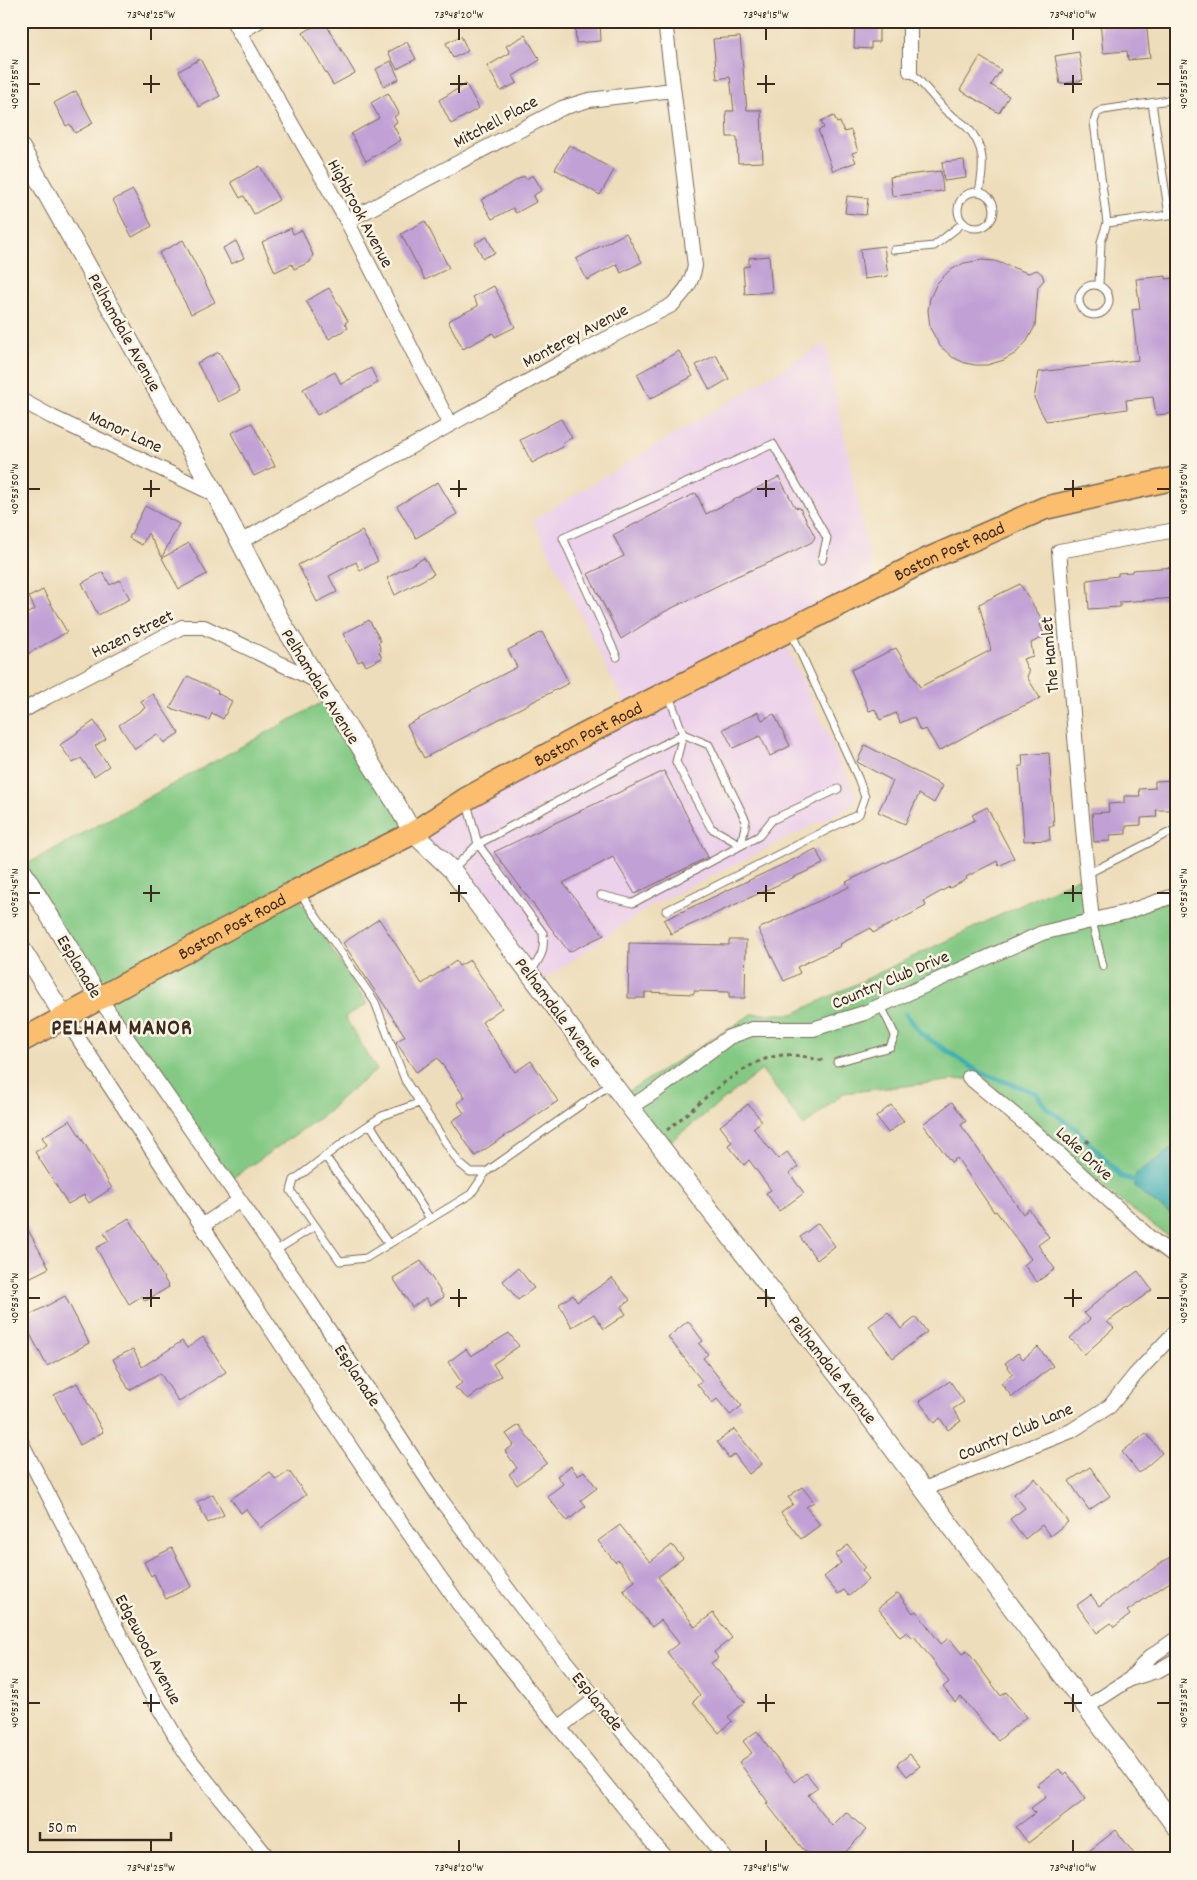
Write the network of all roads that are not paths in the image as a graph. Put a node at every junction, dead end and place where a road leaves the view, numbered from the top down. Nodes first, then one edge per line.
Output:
1 (259, 21) edge
2 (665, 21) edge
3 (910, 21) edge
4 (236, 27) edge
5 (910, 71) joint
6 (673, 90) junction
7 (1176, 99) edge
8 (1152, 103) junction
9 (21, 148) edge
10 (979, 192) junction
11 (1172, 214) edge
12 (347, 221) junction
13 (963, 223) junction
14 (1107, 223) junction
15 (894, 250) dead end
16 (1098, 285) junction
17 (21, 400) edge
18 (450, 426) junction
19 (1176, 478) edge
20 (216, 494) junction
21 (1176, 530) edge
22 (240, 542) junction
23 (822, 560) dead end
24 (790, 630) junction
25 (617, 658) dead end
26 (317, 681) junction
27 (668, 693) junction
28 (21, 712) edge
29 (683, 734) junction
30 (838, 789) dead end
31 (466, 799) junction
32 (1176, 829) edge
33 (413, 833) junction
34 (478, 844) junction
35 (741, 845) junction
36 (21, 869) edge
37 (452, 870) junction
38 (1087, 874) junction
39 (298, 890) junction
40 (601, 895) dead end
41 (1176, 895) edge
42 (666, 911) dead end
43 (1092, 921) junction
44 (21, 948) edge
45 (1103, 966) dead end
46 (530, 972) junction
47 (100, 999) junction
48 (881, 1006) junction
49 (65, 1018) junction
50 (21, 1041) edge
51 (837, 1062) road end
52 (968, 1077) dead end
53 (612, 1083) junction
54 (419, 1102) junction
55 (630, 1107) junction
56 (370, 1124) junction
57 (325, 1156) junction
58 (486, 1172) junction
59 (240, 1200) junction
60 (430, 1219) junction
61 (202, 1226) junction
62 (315, 1226) junction
63 (389, 1244) junction
64 (275, 1251) junction
65 (1176, 1257) edge
66 (1176, 1331) edge
67 (21, 1442) edge
68 (924, 1489) junction
69 (1176, 1639) edge
70 (1176, 1660) edge
71 (1130, 1679) junction
72 (597, 1698) junction
73 (1087, 1707) junction
74 (560, 1727) junction
75 (1176, 1827) edge
76 (269, 1859) edge
77 (668, 1859) edge
78 (726, 1859) edge

1 - 4 street
2 - 6 street, Monterey Avenue
3 - 5 street
4 - 12 street, Highbrook Avenue
5 - 10 lane
6 - 12 street, Mitchell Place
6 - 18 street, Monterey Avenue
7 - 8 lane
8 - 11 lane
8 - 14 lane
9 - 20 street, Pelhamdale Avenue
10 - 13 lane
10 - 13 lane
11 - 14 lane
12 - 18 street, Highbrook Avenue
13 - 15 lane
14 - 16 lane
16 - 16 lane
17 - 20 street, Manor Lane
18 - 22 street, Monterey Avenue
19 - 24 main road, Boston Post Road
20 - 22 street, Pelhamdale Avenue
21 - 38 street, The Hamlet
22 - 26 street, Pelhamdale Avenue
23 - 25 lane
24 - 27 main road, Boston Post Road
24 - 42 lane
26 - 28 street, Hazen Street
26 - 33 street, Pelhamdale Avenue
27 - 29 lane
27 - 31 main road, Boston Post Road
29 - 34 lane
29 - 35 lane
29 - 35 lane
30 - 35 lane
31 - 33 main road, Boston Post Road
31 - 34 lane
32 - 38 lane
33 - 37 street, Pelhamdale Avenue
33 - 39 main road, Boston Post Road
34 - 37 lane
34 - 46 lane
35 - 40 lane
36 - 47 street, Esplanade
37 - 46 street, Pelhamdale Avenue
38 - 43 street, The Hamlet
39 - 47 main road, Boston Post Road
39 - 54 lane
41 - 43 street, Country Club Drive
43 - 45 lane
43 - 48 street, Country Club Drive
44 - 49 street
46 - 53 street, Pelhamdale Avenue
47 - 49 main road, Boston Post Road
47 - 59 street, Esplanade
48 - 51 lane
48 - 55 street, Country Club Drive
49 - 50 main road, Boston Post Road
49 - 61 street
52 - 65 street, Lake Drive
53 - 55 street, Pelhamdale Avenue
53 - 58 lane
54 - 56 lane
54 - 58 lane
55 - 68 street, Pelhamdale Avenue
56 - 57 lane
56 - 60 lane
57 - 62 lane
57 - 63 lane
58 - 60 lane
59 - 61 street
59 - 64 street, Esplanade
60 - 63 lane
61 - 74 street
62 - 63 lane
62 - 64 lane
64 - 72 street, Esplanade
66 - 68 street, Country Club Lane
67 - 76 street, Edgewood Avenue
68 - 73 street, Pelhamdale Avenue
69 - 71 street
70 - 71 street
71 - 73 street
72 - 74 street
72 - 78 street, Esplanade
73 - 75 street, Pelhamdale Avenue
74 - 77 street

